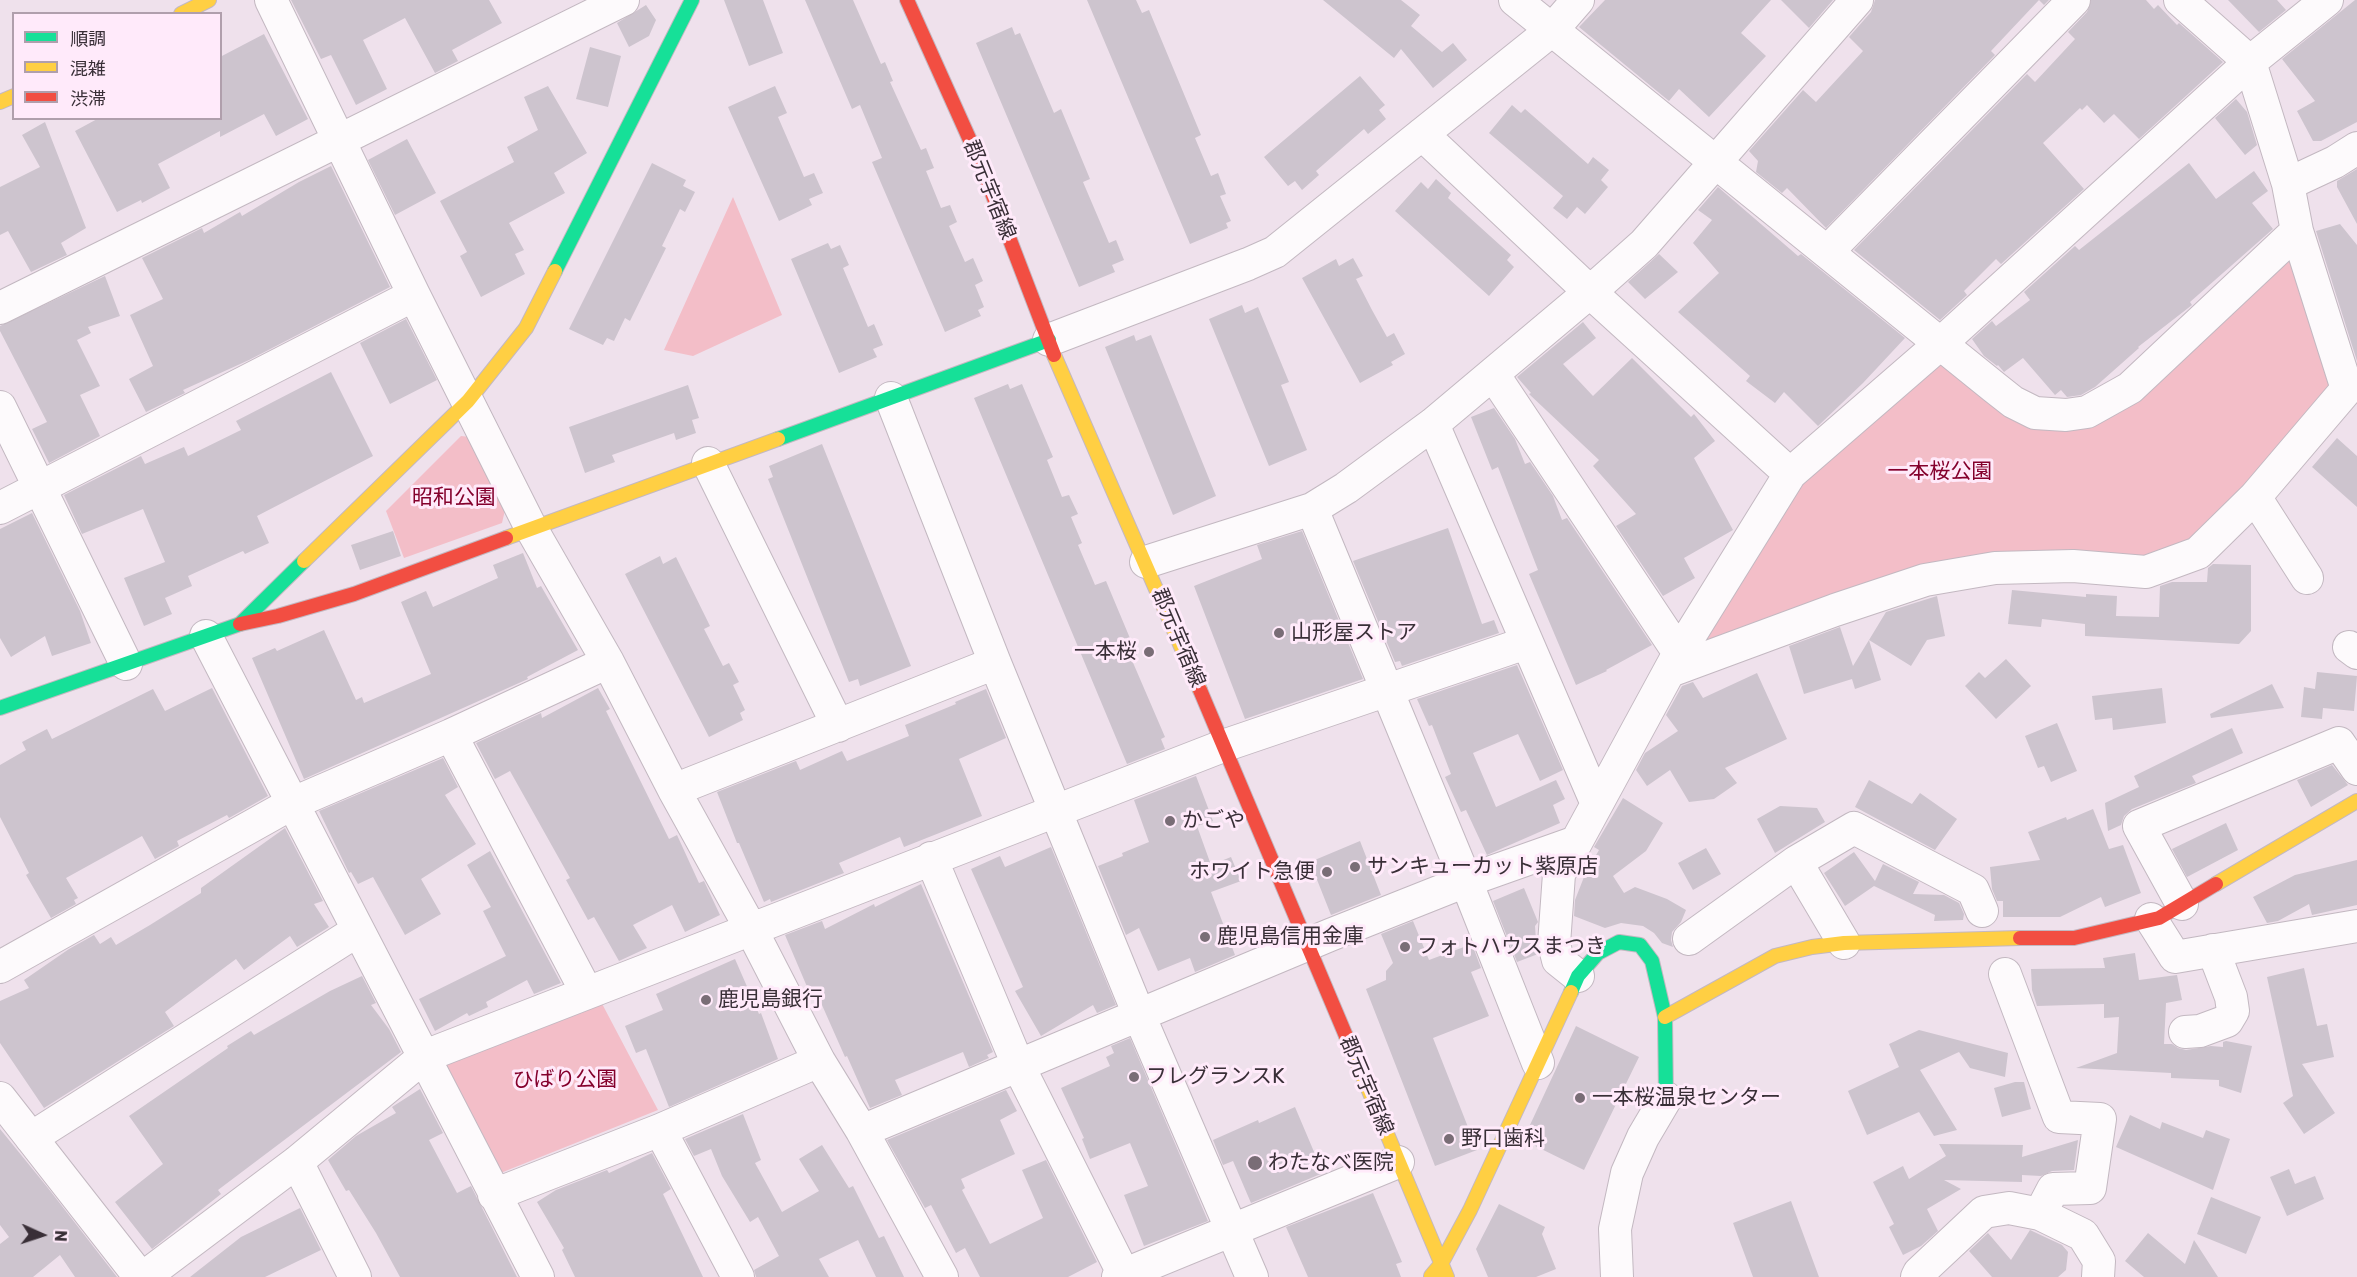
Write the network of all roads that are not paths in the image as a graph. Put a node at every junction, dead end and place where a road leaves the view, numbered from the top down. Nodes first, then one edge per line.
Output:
1 (209, 0) edge
2 (270, 0) edge
3 (623, 0) edge
4 (692, 0) edge
5 (907, 0) edge
6 (1515, 0) edge
7 (1578, 0) edge
8 (1857, 0) edge
9 (2074, 0) edge
10 (2180, 0) edge
11 (2327, 0) edge
12 (185, 12) edge
13 (1552, 30) junction
14 (2250, 62) junction
15 (1422, 134) junction
16 (340, 142) junction
17 (2357, 148) edge
18 (1715, 164) junction
19 (2288, 184) junction
20 (2297, 231) junction
21 (1827, 252) junction
22 (1590, 292) junction
23 (414, 295) junction
24 (0, 308) edge
25 (1049, 339) junction
26 (1940, 344) junction
27 (1493, 374) junction
28 (891, 398) junction
29 (468, 401) junction
30 (0, 407) edge
31 (1433, 424) junction
32 (708, 463) junction
33 (1790, 474) junction
34 (40, 488) junction
35 (2255, 497) junction
36 (0, 508) edge
37 (1312, 508) junction
38 (531, 528) junction
39 (1146, 562) junction
40 (2307, 578) dead end
41 (240, 624) junction
42 (206, 636) junction
43 (1526, 643) junction
44 (608, 662) junction
45 (1675, 662) junction
46 (995, 663) junction
47 (126, 664) junction
48 (1386, 689) junction
49 (0, 708) edge
50 (838, 726) junction
51 (451, 735) junction
52 (1223, 746) junction
53 (2357, 769) edge
54 (674, 790) junction
55 (2357, 801) edge
56 (291, 804) junction
57 (1597, 804) junction
58 (1057, 812) junction
59 (1576, 842) junction
60 (931, 858) junction
61 (1796, 862) junction
62 (1466, 881) junction
63 (2182, 904) junction
64 (1982, 911) dead end
65 (2151, 920) junction
66 (2357, 926) edge
67 (751, 929) junction
68 (357, 931) junction
69 (1689, 939) dead end
70 (1844, 943) junction
71 (1307, 945) junction
72 (2213, 950) junction
73 (0, 967) edge
74 (2005, 974) dead end
75 (1578, 976) junction
76 (587, 993) junction
77 (1139, 1015) junction
78 (1665, 1017) junction
79 (2185, 1032) dead end
80 (425, 1056) junction
81 (819, 1061) junction
82 (1538, 1063) junction
83 (1018, 1065) junction
84 (0, 1098) edge
85 (1666, 1098) joint
86 (660, 1130) junction
87 (862, 1131) junction
88 (31, 1138) junction
89 (297, 1162) junction
90 (1398, 1162) junction
91 (494, 1196) junction
92 (2040, 1214) junction
93 (1233, 1231) junction
94 (1444, 1271) edge
95 (1122, 1276) edge
96 (142, 1277) edge
97 (355, 1277) edge
98 (538, 1277) edge
99 (738, 1277) edge
100 (942, 1277) edge
101 (1252, 1277) edge
102 (1430, 1277) edge
103 (1617, 1277) edge
104 (1917, 1277) edge
105 (2098, 1277) edge

1 - 12 street
2 - 16 street
3 - 16 street
4 - 29 street
5 - 25 street, 郡元宇宿線
6 - 13 street
7 - 13 street
8 - 18 street
9 - 21 street
10 - 14 street
11 - 14 street
13 - 15 street
13 - 18 street
14 - 19 street
14 - 26 street
15 - 22 street
15 - 25 street
16 - 23 street
16 - 24 street
17 - 19 street
18 - 21 street
18 - 22 street
19 - 20 street
20 - 26 street
20 - 35 street
21 - 26 street
22 - 27 street
22 - 33 street
23 - 29 street
23 - 34 street
25 - 28 street
25 - 39 street, 郡元宇宿線
26 - 33 street
27 - 31 street
27 - 45 street
28 - 32 street
28 - 46 street
29 - 38 street
29 - 41 street
30 - 34 street
31 - 37 street
31 - 43 street
32 - 38 street
32 - 50 street
33 - 45 street
34 - 36 street
34 - 47 street
35 - 40 street
35 - 45 street
37 - 39 street
37 - 48 street
38 - 41 street
38 - 44 street
39 - 52 street, 郡元宇宿線
41 - 42 street
42 - 47 street
42 - 56 street
43 - 48 street
43 - 57 street
44 - 51 street
44 - 54 street
45 - 57 street
46 - 50 street
46 - 58 street
47 - 49 street
48 - 52 street
48 - 62 street
50 - 54 street
51 - 56 street
51 - 76 street
52 - 58 street
52 - 71 street, 郡元宇宿線
53 - 63 street
54 - 67 street
55 - 63 street
56 - 68 street
56 - 73 street
57 - 59 street
58 - 60 street
58 - 77 street
59 - 62 street
59 - 75 street
60 - 67 street
60 - 83 street
61 - 64 street
61 - 69 street
61 - 70 street
62 - 71 street
62 - 82 street
63 - 65 street
65 - 70 street
65 - 72 street
66 - 72 street
67 - 76 street
67 - 81 street
68 - 80 street
68 - 88 street
70 - 78 street
71 - 77 street
71 - 90 street, 郡元宇宿線
72 - 79 street
74 - 92 street
75 - 78 street
75 - 82 street
76 - 80 street
77 - 83 street
77 - 93 street
78 - 85 street
80 - 89 street
80 - 91 street
81 - 86 street
81 - 87 street
82 - 94 street
83 - 87 street
83 - 95 street
84 - 88 street
85 - 103 street
86 - 91 street
86 - 99 street
87 - 100 street
88 - 96 street
89 - 96 street
89 - 97 street
90 - 93 street
90 - 94 street, 郡元宇宿線
91 - 98 street
92 - 104 street
92 - 105 street
93 - 95 street
93 - 101 street
94 - 102 street

